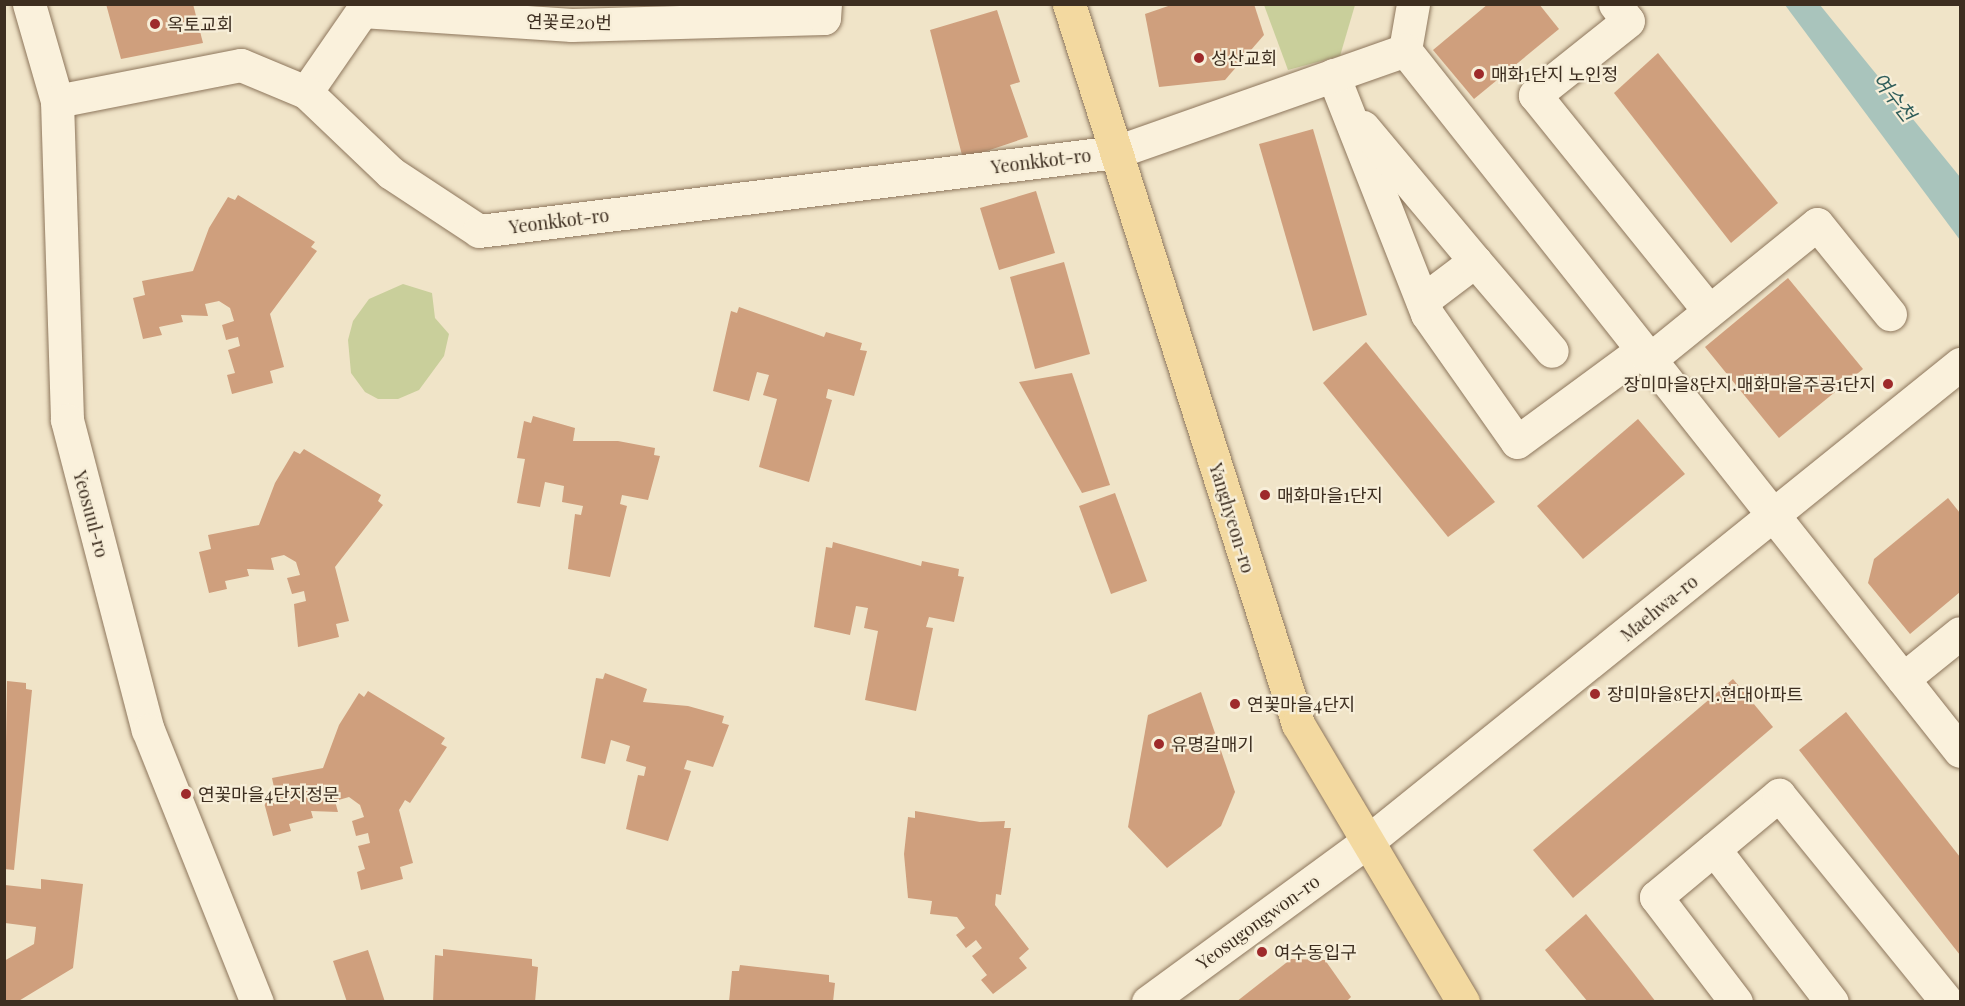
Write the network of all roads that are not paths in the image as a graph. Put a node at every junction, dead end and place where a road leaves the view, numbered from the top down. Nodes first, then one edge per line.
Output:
1 (29, 4) edge
2 (825, 4) edge
3 (1069, 4) edge
4 (1439, 4) edge
5 (1614, 4) edge
6 (357, 8) edge
7 (1409, 26) edge
8 (1339, 90) junction
9 (306, 92) junction
10 (57, 101) junction
11 (1116, 152) junction
12 (1475, 261) junction
13 (1422, 301) junction
14 (1709, 311) junction
15 (1890, 314) dead end
16 (1552, 351) dead end
17 (1645, 356) junction
18 (1955, 369) edge
19 (1771, 518) junction
20 (1960, 633) edge
21 (1903, 679) junction
22 (1960, 750) edge
23 (1367, 842) junction
24 (1714, 849) junction
25 (257, 1002) edge
26 (1148, 1002) edge
27 (1463, 1002) edge
28 (1736, 1002) edge
29 (1832, 1002) edge
30 (1947, 1002) edge

1 - 10 street, Yeosuul-ro
2 - 6 street, 연꽃로20번
3 - 11 main road, Yanghyeon-ro
4 - 7 street, Yeonkkot-ro
5 - 14 street
6 - 9 street, 연꽃로20번
7 - 8 street, Yeonkkot-ro
7 - 17 street
8 - 11 street, Yeonkkot-ro
8 - 12 street
8 - 13 street
9 - 10 street, Yeonkkot-ro
9 - 11 street, Yeonkkot-ro
10 - 25 street, Yeosuul-ro
11 - 23 main road, Yanghyeon-ro
12 - 13 street
12 - 16 street
13 - 17 street
14 - 15 street
14 - 17 street
17 - 19 street
18 - 19 street, Maehwa-ro
19 - 21 street
19 - 23 street, Maehwa-ro
20 - 21 street
21 - 22 street
23 - 26 street, Yeosugongwon-ro
23 - 27 main road, Yanghyeon-ro
24 - 28 street
24 - 29 street
24 - 30 street

